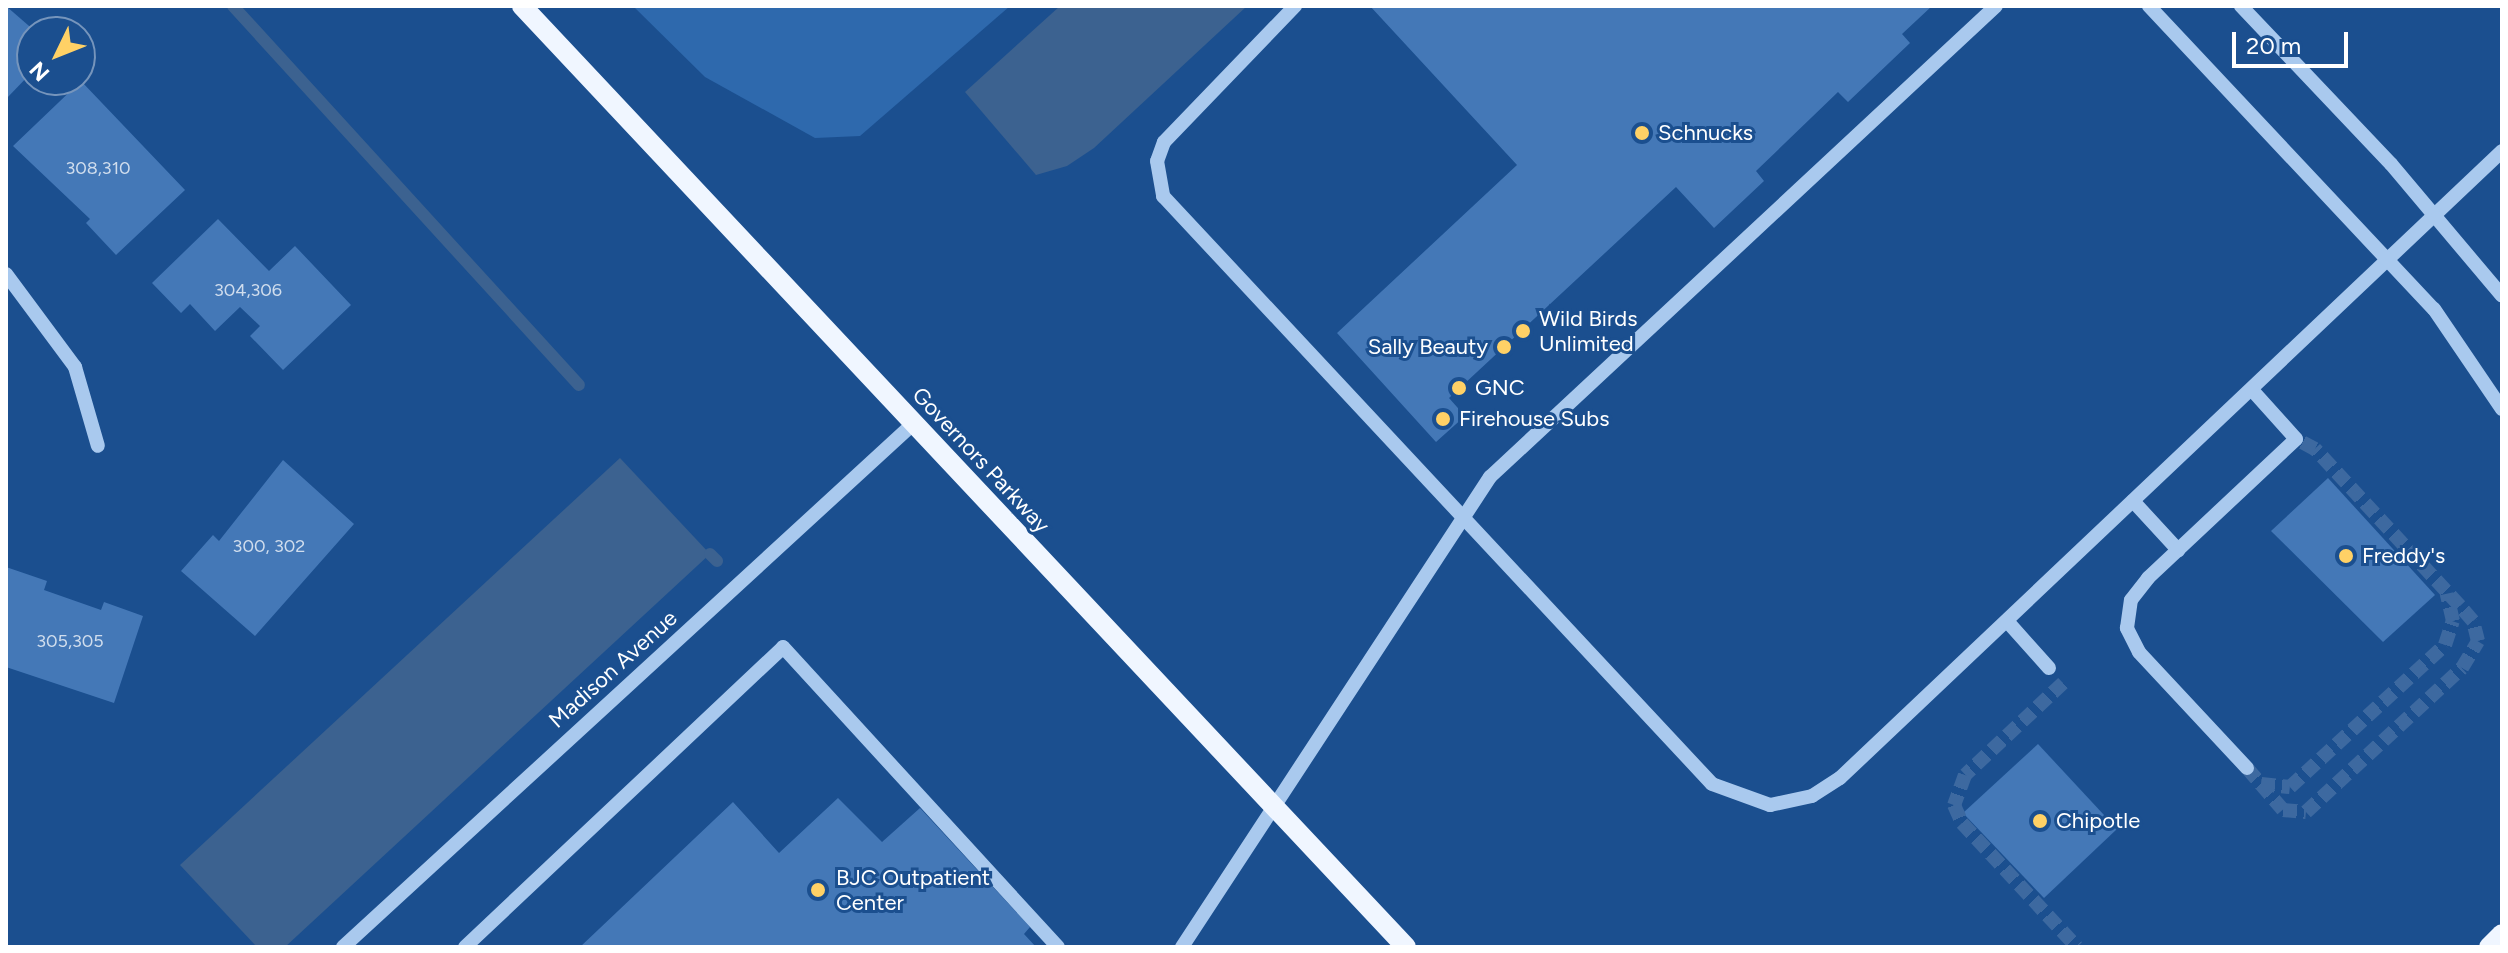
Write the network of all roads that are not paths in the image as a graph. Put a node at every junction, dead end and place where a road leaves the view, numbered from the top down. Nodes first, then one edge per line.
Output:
1 (522, 6) edge
2 (1295, 6) edge
3 (1996, 6) edge
4 (2149, 6) edge
5 (2241, 6) edge
6 (2500, 158) edge
7 (2439, 217) junction
8 (2389, 261) junction
9 (6, 274) edge
10 (2502, 296) edge
11 (2252, 390) junction
12 (2502, 409) edge
13 (914, 423) junction
14 (98, 446) dead end
15 (2133, 501) junction
16 (1460, 516) junction
17 (2178, 550) junction
18 (2007, 621) junction
19 (2049, 668) dead end
20 (2247, 768) tunnel mouth
21 (1272, 805) junction
22 (2502, 934) edge
23 (343, 947) edge
24 (465, 947) edge
25 (1058, 947) edge
26 (1182, 947) edge
27 (1406, 947) edge
28 (2489, 947) edge

1 - 13 main road, Governors Parkway
2 - 16 street
3 - 16 street
4 - 8 street
5 - 7 street
6 - 7 street
7 - 8 street
7 - 10 street
8 - 11 street
8 - 12 street
9 - 14 street
11 - 15 street
11 - 17 street
13 - 21 main road, Governors Parkway
13 - 23 street, Madison Avenue
15 - 17 street
15 - 18 street
16 - 18 street
16 - 21 street
17 - 20 street
18 - 19 street
21 - 26 street
21 - 27 main road, Governors Parkway
22 - 28 main road
24 - 25 street

